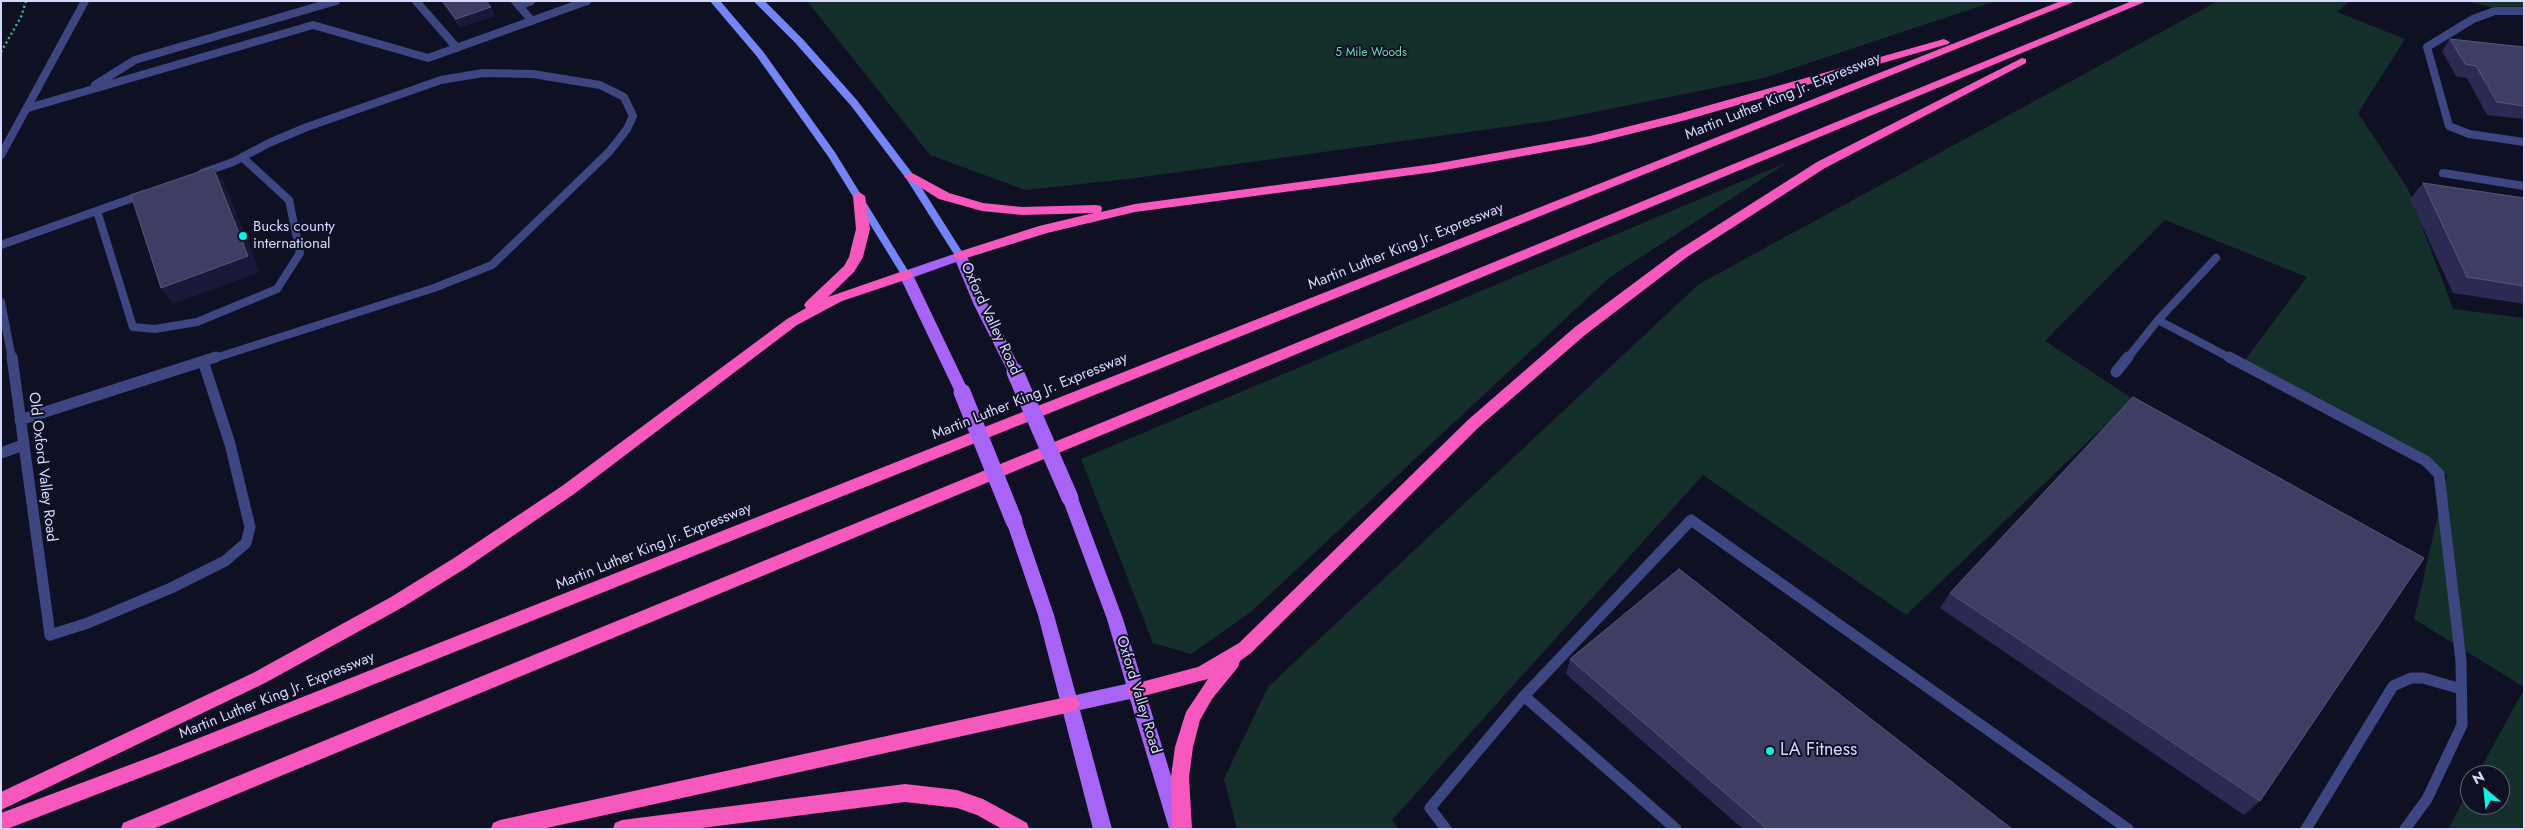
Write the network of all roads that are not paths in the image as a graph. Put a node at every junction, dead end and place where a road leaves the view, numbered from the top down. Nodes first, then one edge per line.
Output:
1 (85, 1) edge
2 (336, 1) edge
3 (416, 1) edge
4 (531, 1) edge
5 (715, 1) edge
6 (759, 1) edge
7 (2071, 1) edge
8 (2142, 1) edge
9 (584, 2) edge
10 (517, 4) edge
11 (2126, 8) junction
12 (2524, 11) edge
13 (2025, 20) junction
14 (532, 21) junction
15 (457, 48) junction
16 (84, 92) junction
17 (28, 108) junction
18 (2524, 142) edge
19 (1, 155) edge
20 (242, 157) junction
21 (2443, 173) dead end
22 (197, 175) edge
23 (910, 177) junction
24 (2524, 186) edge
25 (152, 191) edge
26 (859, 196) junction
27 (1135, 208) junction
28 (97, 211) junction
29 (1, 245) edge
30 (960, 256) junction
31 (2216, 258) dead end
32 (906, 275) junction
33 (1, 302) edge
34 (2158, 320) junction
35 (792, 322) junction
36 (203, 361) junction
37 (2116, 372) dead end
38 (20, 420) junction
39 (23, 445) junction
40 (1, 452) edge
41 (1245, 648) junction
42 (2461, 689) junction
43 (1136, 690) junction
44 (1524, 696) junction
45 (1072, 704) junction
46 (1, 801) edge
47 (1, 822) edge
48 (130, 829) edge
49 (500, 829) edge
50 (622, 829) edge
51 (1020, 829) edge
52 (1103, 829) edge
53 (1178, 829) edge
54 (1182, 829) edge
55 (1446, 829) edge
56 (1676, 829) edge
57 (2128, 829) edge
58 (2306, 829) edge
59 (2405, 829) edge

1 - 17 street
2 - 16 street
3 - 15 street
4 - 10 street
5 - 26 main road
6 - 23 main road, Oxford Valley Road
7 - 13 highway, Martin Luther King Jr. Expressway
8 - 11 highway
9 - 14 street
10 - 14 street
11 - 41 highway
11 - 48 highway
12 - 18 street
13 - 27 highway
13 - 47 highway, Martin Luther King Jr. Expressway
14 - 15 street
15 - 16 street
16 - 17 street
17 - 19 street
20 - 22 street
20 - 28 street
20 - 36 street
21 - 24 street
23 - 27 highway
23 - 30 main road, Oxford Valley Road
25 - 28 street
26 - 32 main road
26 - 35 highway
27 - 30 highway
28 - 29 street
30 - 32 main road
30 - 43 main road, Oxford Valley Road, bridge
31 - 34 street
32 - 35 highway
32 - 45 main road, bridge
33 - 38 street, Old Oxford Valley Road
34 - 37 street
34 - 42 street
35 - 46 highway
36 - 38 street
36 - 39 street, Old Oxford Valley Road
38 - 39 street, Old Oxford Valley Road
39 - 40 street
41 - 43 highway
41 - 54 highway
42 - 58 street
42 - 59 street
43 - 45 main road
43 - 53 main road, Oxford Valley Road
44 - 55 street
44 - 56 street
44 - 57 street
45 - 49 highway
45 - 52 main road
50 - 51 highway

